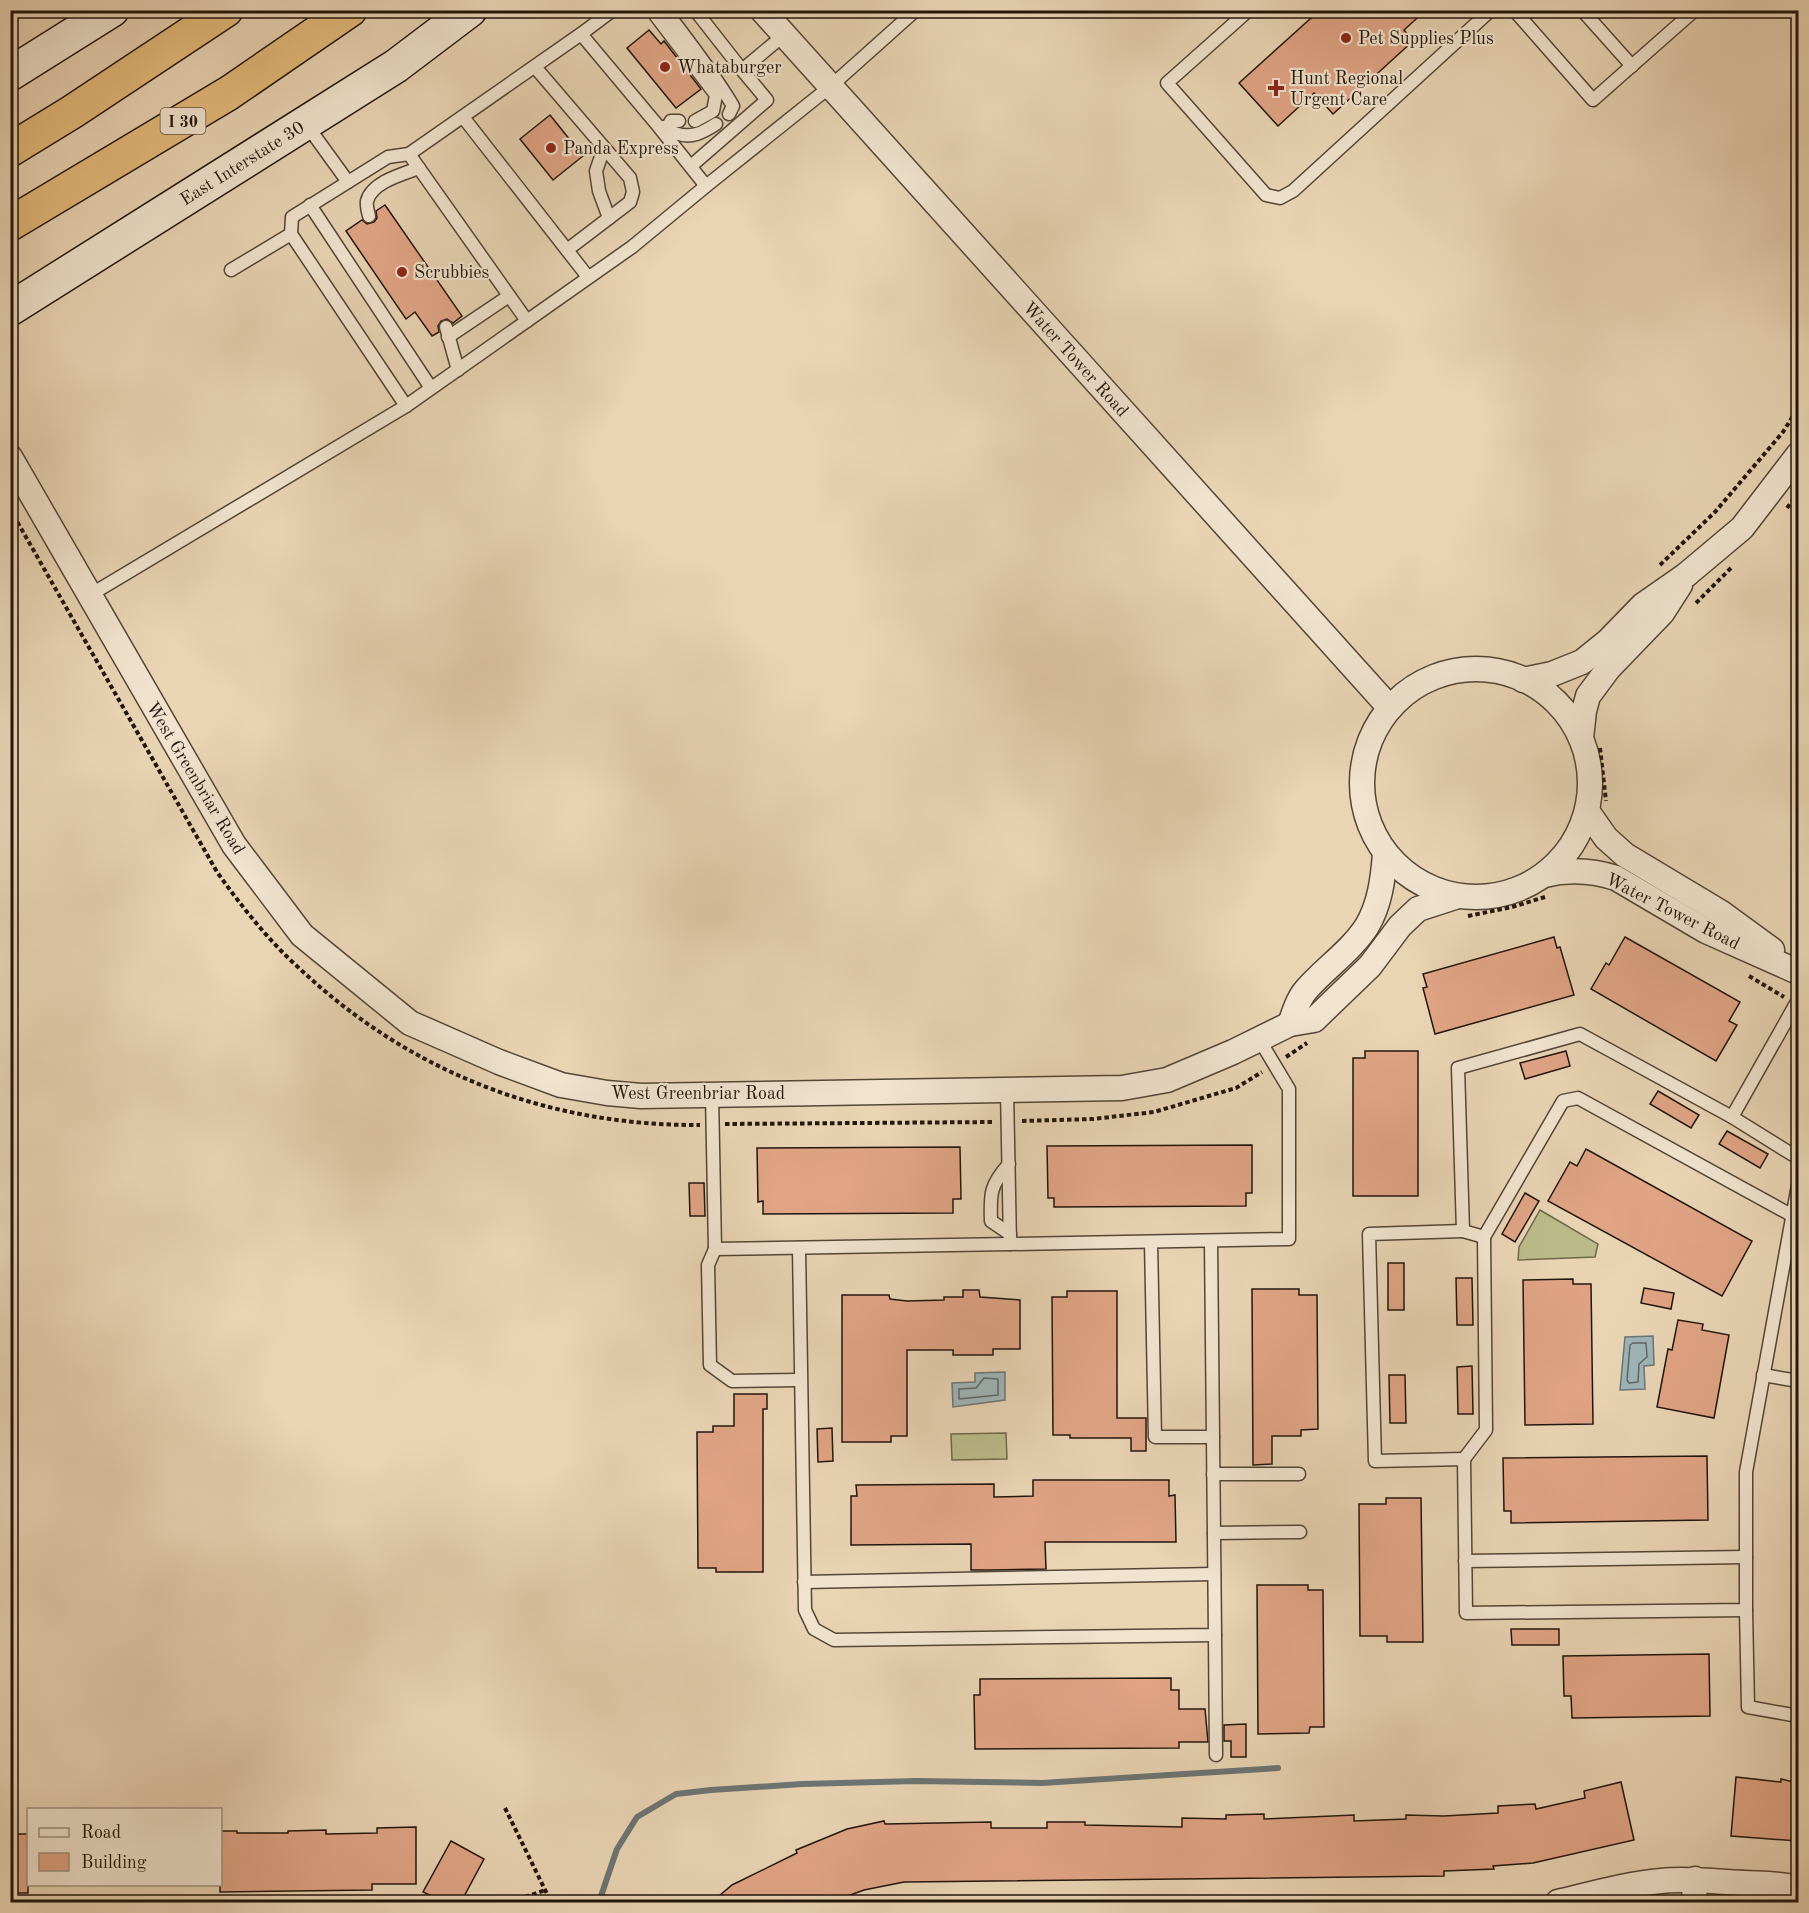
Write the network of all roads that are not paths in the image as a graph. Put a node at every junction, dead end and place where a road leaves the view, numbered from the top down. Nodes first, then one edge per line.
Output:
1 (112, 10) edge
2 (226, 10) edge
3 (350, 10) edge
4 (470, 10) edge
5 (613, 10) edge
6 (654, 10) edge
7 (665, 10) edge
8 (694, 10) edge
9 (762, 10) edge
10 (916, 10) edge
11 (1249, 10) edge
12 (1491, 10) edge
13 (1514, 10) edge
14 (1582, 10) edge
15 (1695, 10) edge
16 (581, 34) junction
17 (784, 35) junction
18 (1632, 66) junction
19 (535, 67) junction
20 (742, 70) junction
21 (10, 74) edge
22 (831, 86) junction
23 (729, 114) dead end
24 (463, 117) junction
25 (679, 121) dead end
26 (695, 121) dead end
27 (306, 123) junction
28 (716, 124) dead end
29 (663, 127) junction
30 (604, 148) junction
31 (10, 150) edge
32 (409, 154) junction
33 (691, 166) junction
34 (419, 168) junction
35 (348, 182) junction
36 (706, 186) junction
37 (310, 205) junction
38 (369, 216) dead end
39 (609, 218) junction
40 (10, 224) edge
41 (291, 234) junction
42 (567, 250) junction
43 (231, 270) dead end
44 (588, 277) junction
45 (509, 296) junction
46 (10, 309) edge
47 (527, 321) junction
48 (458, 370) junction
49 (431, 388) junction
50 (406, 406) junction
51 (1798, 455) edge
52 (10, 457) edge
53 (1686, 575) junction
54 (90, 595) junction
55 (1524, 680) junction
56 (1390, 708) junction
57 (1590, 740) junction
58 (1598, 810) junction
59 (1385, 854) junction
60 (1546, 885) junction
61 (1461, 906) junction
62 (1798, 970) edge
63 (1797, 1002) edge
64 (1290, 1024) junction
65 (1259, 1039) junction
66 (1007, 1091) junction
67 (712, 1095) junction
68 (1732, 1117) junction
69 (1798, 1158) edge
70 (1009, 1164) junction
71 (1798, 1185) edge
72 (1793, 1216) junction
73 (1463, 1231) junction
74 (1484, 1237) junction
75 (1010, 1239) junction
76 (1211, 1241) junction
77 (1151, 1242) junction
78 (799, 1248) junction
79 (714, 1249) junction
80 (1763, 1376) junction
81 (800, 1380) junction
82 (1798, 1381) edge
83 (1213, 1437) junction
84 (1464, 1459) junction
85 (1213, 1474) junction
86 (1299, 1474) dead end
87 (1300, 1532) dead end
88 (1214, 1533) junction
89 (1746, 1557) junction
90 (1465, 1561) junction
91 (1214, 1574) junction
92 (804, 1582) junction
93 (1746, 1610) junction
94 (1215, 1635) junction
95 (1798, 1716) edge
96 (1216, 1755) dead end
97 (1743, 1883) junction
98 (1798, 1887) edge
99 (1694, 1891) edge
100 (1558, 1902) edge
101 (1768, 1902) edge

1 - 21 main road
2 - 31 highway
3 - 40 highway, I 30
4 - 27 main road, East Interstate 30
5 - 16 lane
6 - 26 lane
7 - 23 lane
8 - 20 lane
9 - 17 street, Water Tower Road
10 - 22 lane
11 - 12 lane
13 - 18 lane
14 - 18 lane
15 - 18 lane
16 - 19 lane
16 - 29 lane
17 - 20 lane
17 - 22 street, Water Tower Road
19 - 24 lane
19 - 30 lane
20 - 33 lane
22 - 36 lane
22 - 56 street, Water Tower Road
24 - 32 lane
24 - 42 lane
25 - 29 lane
27 - 35 lane
27 - 46 main road, East Interstate 30
28 - 29 lane
29 - 33 lane
30 - 39 lane
30 - 39 lane
32 - 34 lane
32 - 35 lane
33 - 36 lane
34 - 38 lane
34 - 45 lane
35 - 37 lane
36 - 44 lane
37 - 41 lane
37 - 49 lane
39 - 42 lane
41 - 43 lane
41 - 50 lane
42 - 44 lane
44 - 47 lane
45 - 47 lane
45 - 48 lane
47 - 48 lane
48 - 49 lane
49 - 50 lane
50 - 54 lane
51 - 53 street
52 - 54 street, West Greenbriar Road
53 - 55 street
53 - 57 street
54 - 67 street, West Greenbriar Road
55 - 56 street
55 - 57 street
56 - 59 street
57 - 58 street
58 - 60 street
58 - 62 street, Water Tower Road
59 - 61 street
59 - 64 street
60 - 61 street
60 - 62 street, Water Tower Road
61 - 64 street, West Greenbriar Road
63 - 68 lane
64 - 65 street, West Greenbriar Road
65 - 66 street, West Greenbriar Road
65 - 76 lane
66 - 67 street, West Greenbriar Road
66 - 70 lane
67 - 79 lane
68 - 69 lane
68 - 73 lane
70 - 75 lane
70 - 75 lane
71 - 72 lane
72 - 74 lane
72 - 80 lane
73 - 74 lane
73 - 84 lane
74 - 84 lane
75 - 77 lane
75 - 78 lane
76 - 77 lane
76 - 83 lane
77 - 83 lane
78 - 79 lane
78 - 81 lane
79 - 81 lane
80 - 82 lane
80 - 89 lane
81 - 92 lane
83 - 85 lane
84 - 90 lane
85 - 86 lane
85 - 88 lane
87 - 88 lane
88 - 91 lane
89 - 90 lane
89 - 93 lane
90 - 93 lane
91 - 92 lane
91 - 94 lane
92 - 94 lane
93 - 95 lane
94 - 96 lane
97 - 98 street
97 - 99 street
97 - 101 street
99 - 100 street

